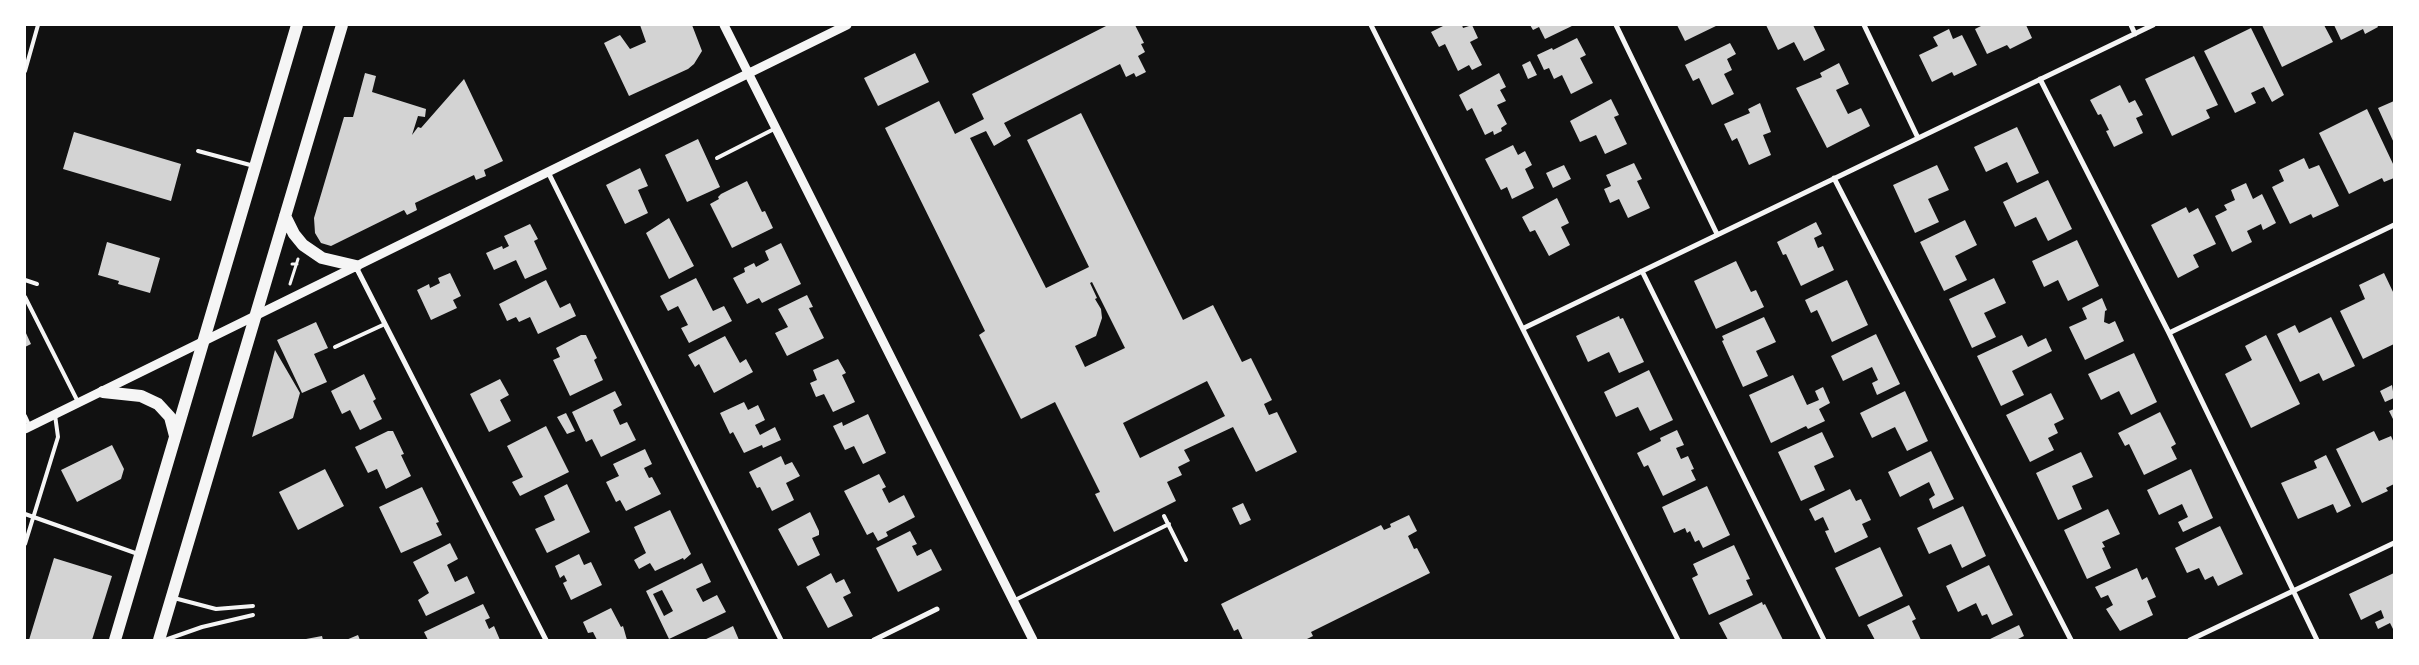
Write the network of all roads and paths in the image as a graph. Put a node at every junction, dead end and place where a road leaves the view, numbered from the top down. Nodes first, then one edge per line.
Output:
1 (38, 25) edge
2 (297, 25) edge
3 (342, 25) edge
4 (724, 25) edge
5 (1371, 25) edge
6 (1616, 25) edge
7 (1864, 25) edge
8 (2131, 25) edge
9 (2153, 25) edge
10 (841, 26) edge
11 (2135, 34) junction
12 (25, 71) edge
13 (748, 73) junction
14 (2040, 79) junction
15 (776, 128) junction
16 (1918, 138) junction
17 (198, 152) dead end
18 (717, 158) dead end
19 (256, 166) junction
20 (548, 172) junction
21 (1834, 178) junction
22 (285, 216) junction
23 (2394, 225) edge
24 (1717, 234) junction
25 (299, 256) dead end
26 (292, 264) dead end
27 (297, 264) junction
28 (356, 266) junction
29 (1642, 271) junction
30 (25, 280) edge
31 (37, 284) dead end
32 (290, 285) dead end
33 (25, 296) edge
34 (255, 316) junction
35 (385, 324) junction
36 (1524, 328) junction
37 (2169, 333) junction
38 (204, 343) junction
39 (335, 347) dead end
40 (102, 392) junction
41 (79, 404) junction
42 (55, 415) junction
43 (25, 416) edge
44 (28, 428) edge
45 (175, 437) junction
46 (25, 514) edge
47 (33, 516) junction
48 (1164, 516) dead end
49 (1169, 524) junction
50 (2394, 543) edge
51 (25, 544) edge
52 (140, 554) junction
53 (1186, 560) dead end
54 (2292, 592) junction
55 (172, 597) junction
56 (1013, 600) junction
57 (253, 606) dead end
58 (936, 609) dead end
59 (253, 615) dead end
60 (115, 640) edge
61 (160, 640) edge
62 (165, 640) edge
63 (546, 640) edge
64 (781, 640) edge
65 (874, 640) edge
66 (1033, 640) edge
67 (1678, 640) edge
68 (1824, 640) edge
69 (2071, 640) edge
70 (2190, 640) edge
71 (2317, 640) edge

1 - 12 lane
2 - 19 main road
3 - 22 main road
4 - 13 street
5 - 36 street
6 - 24 street
7 - 16 street
8 - 11 street
9 - 11 street
10 - 13 street
11 - 14 street
13 - 15 street
13 - 20 street
14 - 16 street
14 - 37 street
15 - 18 lane
15 - 56 street
16 - 21 street
17 - 19 lane
19 - 38 main road
20 - 28 street
20 - 64 street
21 - 24 street
21 - 69 street
22 - 28 main road
22 - 34 main road
23 - 37 street
24 - 29 street
25 - 27 path
26 - 27 path
27 - 32 path
28 - 34 street
28 - 35 street
29 - 36 street
29 - 68 street
30 - 31 lane
33 - 41 lane
34 - 38 street
34 - 55 main road
35 - 39 lane
35 - 63 street
36 - 67 street
37 - 54 street
38 - 40 street
38 - 45 main road
40 - 41 street
40 - 45 main road
41 - 42 street
42 - 44 street
42 - 47 lane
43 - 44 lane
45 - 52 main road
46 - 47 lane
47 - 51 lane
47 - 52 lane
48 - 49 lane
49 - 53 lane
49 - 56 lane
50 - 54 street
52 - 60 main road
54 - 70 street
54 - 71 street
55 - 57 lane
55 - 61 main road
56 - 66 street
58 - 65 street
59 - 62 lane

